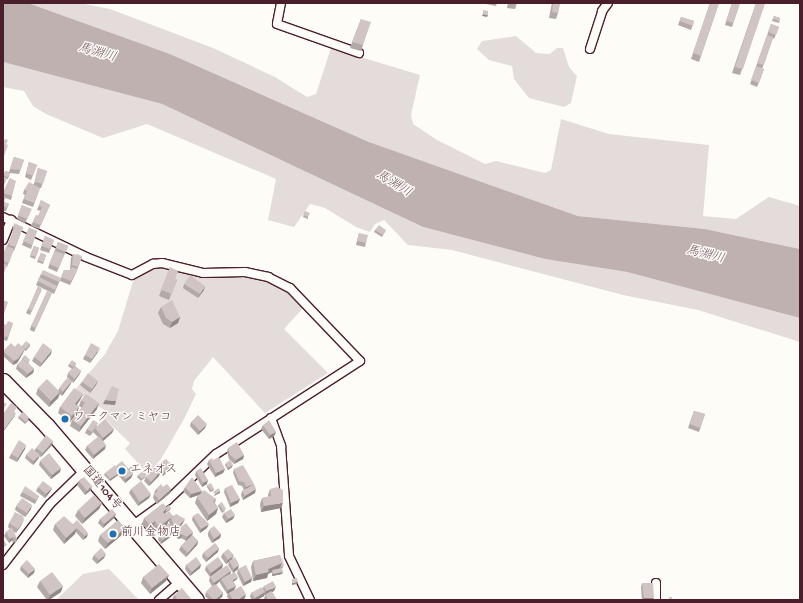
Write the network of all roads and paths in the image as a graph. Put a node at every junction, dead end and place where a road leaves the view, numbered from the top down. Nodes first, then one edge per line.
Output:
1 (281, 3) edge
2 (608, 3) edge
3 (590, 49) dead end
4 (360, 53) dead end
5 (3, 216) edge
6 (11, 220) junction
7 (3, 240) edge
8 (3, 381) edge
9 (271, 418) junction
10 (85, 470) junction
11 (132, 526) junction
12 (3, 565) edge
13 (180, 582) junction
14 (656, 583) dead end
15 (159, 600) edge
16 (196, 600) edge
17 (310, 600) edge
18 (656, 600) edge

1 - 4 street
2 - 3 street
5 - 6 street
6 - 7 street
6 - 9 street
8 - 10 highway, 国道104号
9 - 11 street
9 - 17 street
10 - 11 highway, 国道104号
10 - 12 street
11 - 13 highway, 国道104号
13 - 15 street
13 - 16 highway, 国道104号
14 - 18 street

